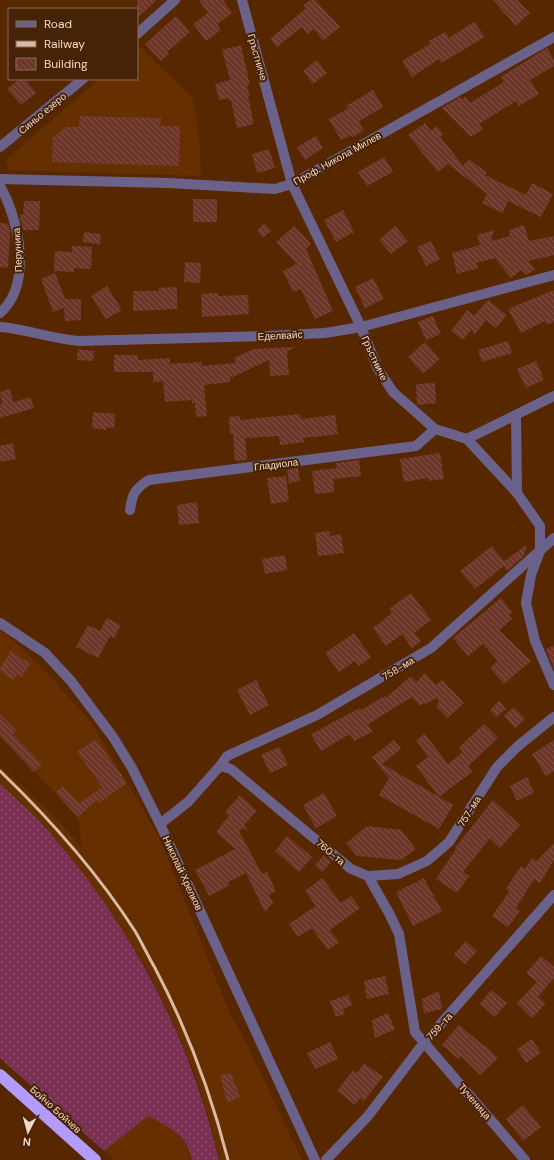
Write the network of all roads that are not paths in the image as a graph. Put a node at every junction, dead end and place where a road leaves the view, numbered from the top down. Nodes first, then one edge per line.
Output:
1 (176, 0) edge
2 (242, 0) edge
3 (138, 33) edge
4 (554, 37) edge
5 (81, 80) edge
6 (0, 147) edge
7 (0, 179) edge
8 (292, 184) junction
9 (0, 186) edge
10 (554, 275) edge
11 (0, 312) edge
12 (361, 327) junction
13 (0, 328) edge
14 (554, 396) edge
15 (516, 416) junction
16 (434, 429) junction
17 (467, 439) junction
18 (517, 493) junction
19 (130, 510) dead end
20 (554, 538) edge
21 (540, 551) junction
22 (0, 623) edge
23 (554, 685) edge
24 (554, 717) edge
25 (220, 766) junction
26 (160, 824) junction
27 (368, 876) junction
28 (554, 895) edge
29 (423, 1044) junction
30 (0, 1075) edge
31 (95, 1160) edge
32 (315, 1160) edge
33 (326, 1160) edge
34 (525, 1160) edge

1 - 3 street
2 - 8 street, Гръстниче
4 - 8 street, Проф. Никола Милев
5 - 6 street, Синьо езеро
7 - 8 street, Проф. Никола Милев
8 - 12 street, Гръстниче
9 - 11 street, Перуника
10 - 12 street, Еделвайс
12 - 13 street, Еделвайс
12 - 16 street, Гръстниче
14 - 15 street
15 - 17 street
15 - 18 street
16 - 17 street, Гръстниче
16 - 19 street, Гладиола
17 - 18 street
18 - 21 street
20 - 21 street, 758-ма
21 - 23 street
21 - 25 street, 758-ма
22 - 26 street, Николай Хрелков
24 - 27 street, 757-ма
25 - 26 street
25 - 27 street, 760-та
26 - 32 street, Николай Хрелков
27 - 29 street
28 - 29 street, 759-та
29 - 33 street, 759-та
29 - 34 street, Тученица
30 - 31 highway, Бойчо Бойчев

